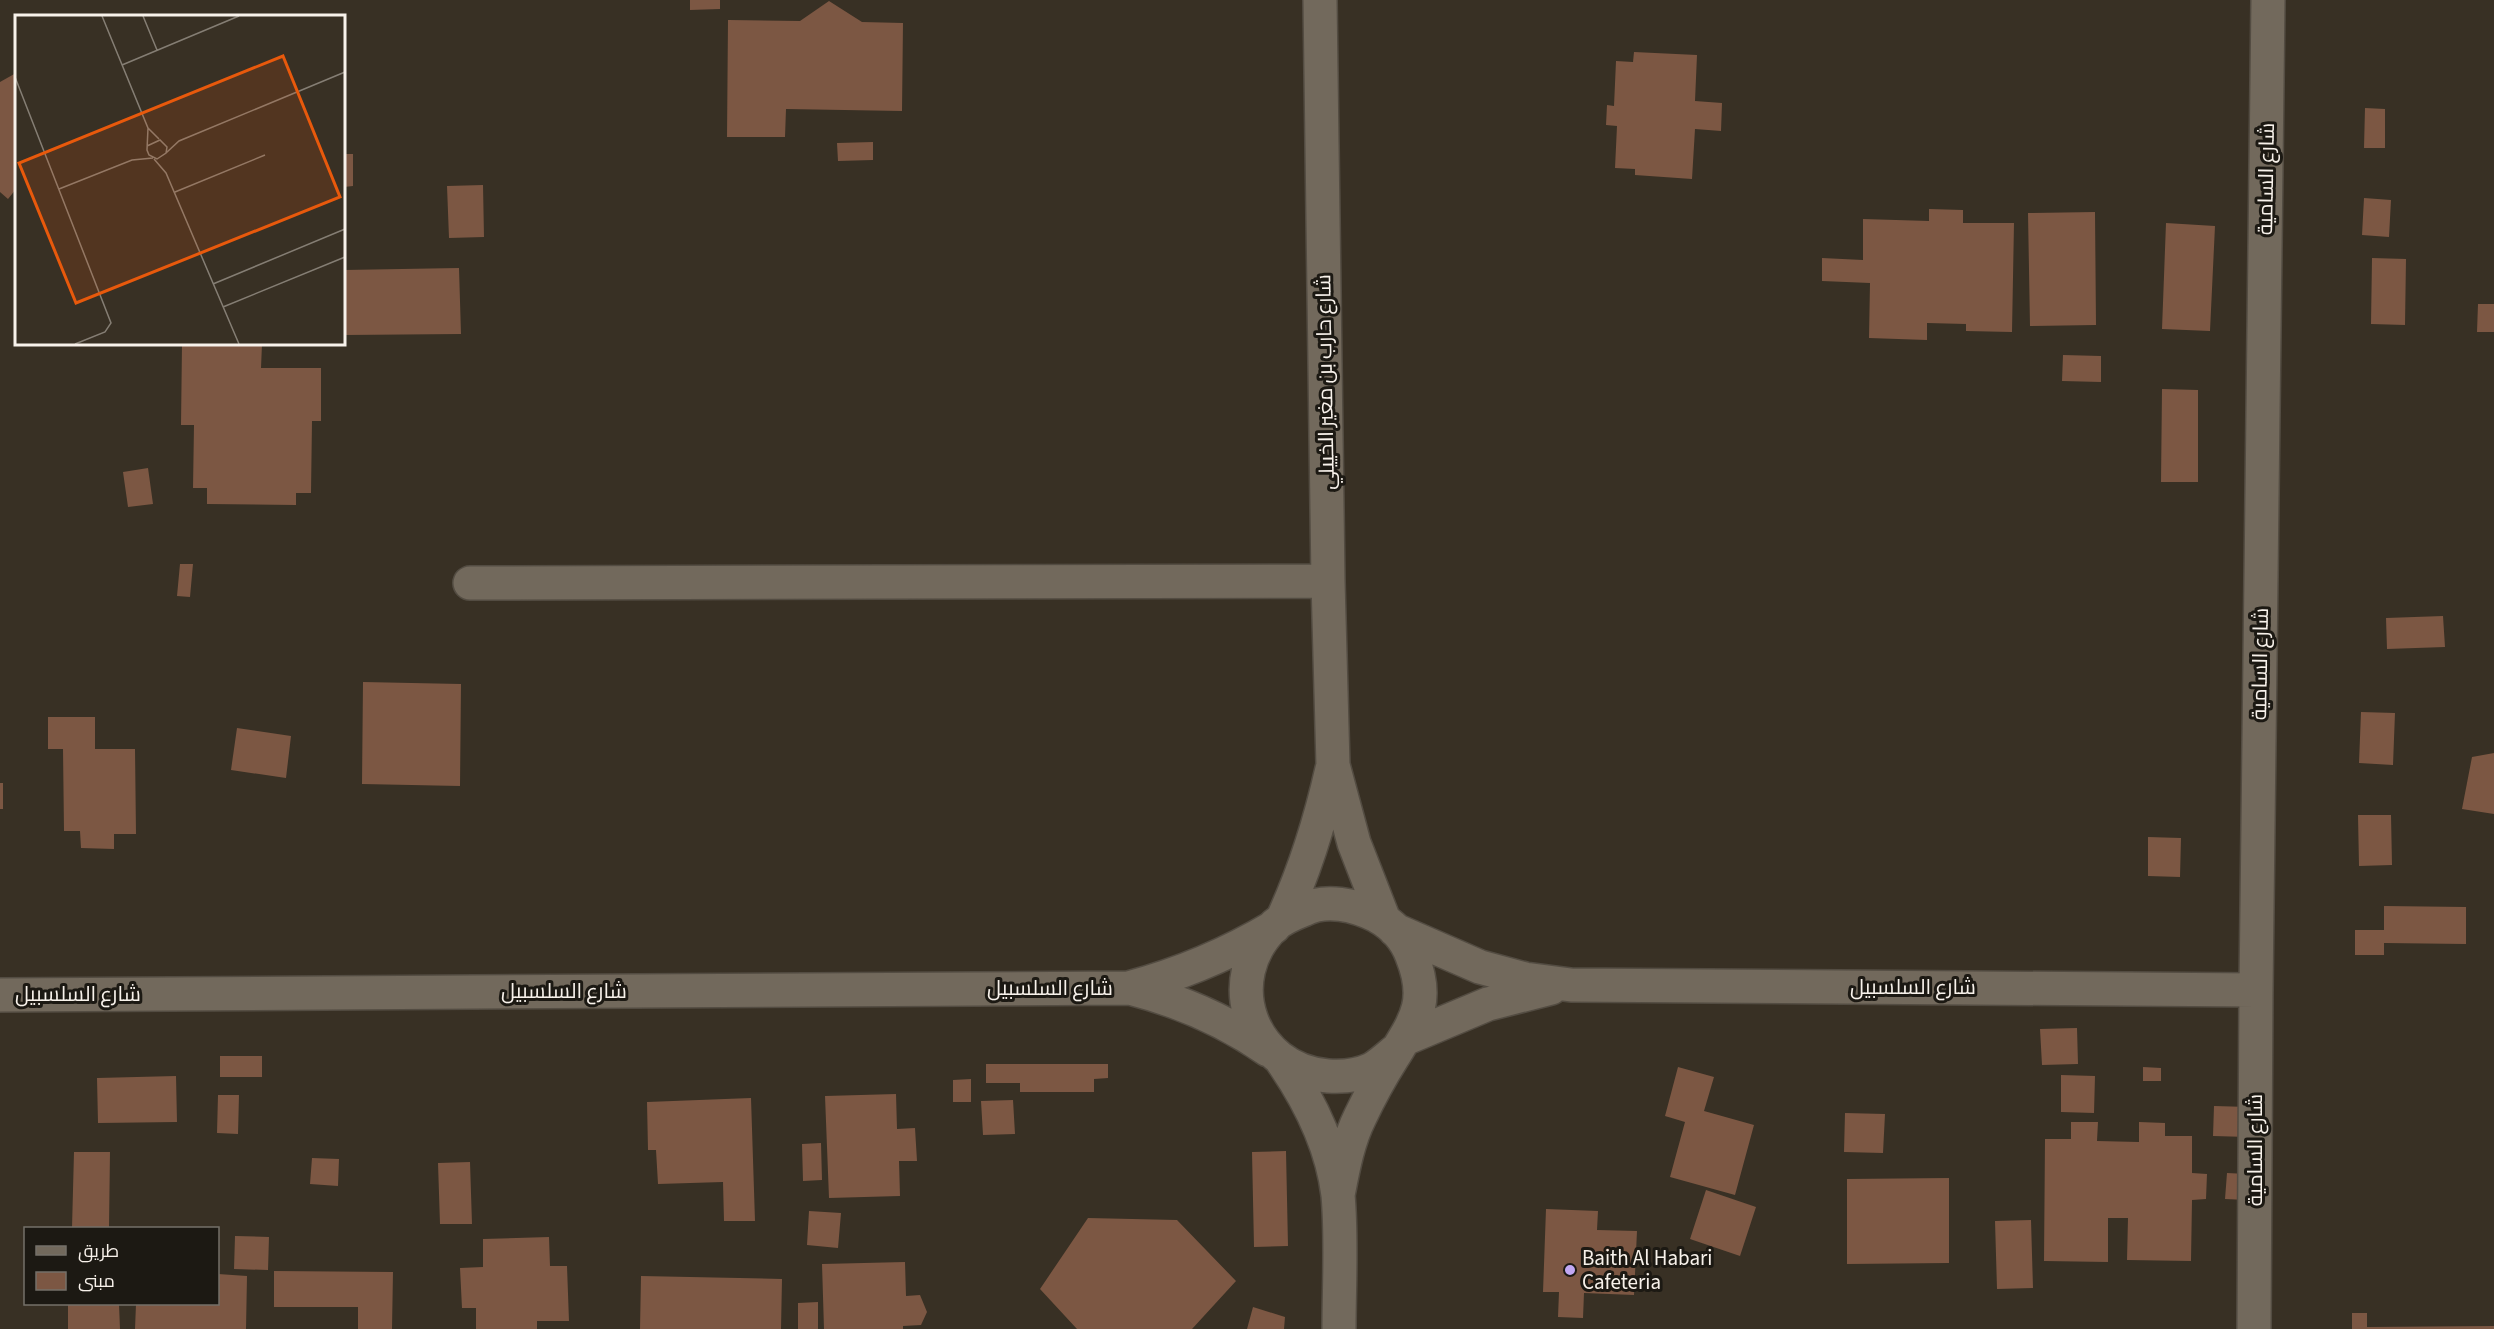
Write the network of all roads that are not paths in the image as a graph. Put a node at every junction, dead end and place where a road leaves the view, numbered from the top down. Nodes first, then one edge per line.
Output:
1 (1320, 0) edge
2 (2268, 0) edge
3 (1328, 581) junction
4 (470, 583) dead end
5 (1333, 765) junction
6 (1278, 923) junction
7 (1390, 925) junction
8 (1571, 985) junction
9 (1129, 988) junction
10 (2256, 990) junction
11 (0, 994) edge
12 (1402, 1044) junction
13 (1277, 1057) junction
14 (1338, 1195) junction
15 (1339, 1329) edge
16 (2254, 1329) edge

1 - 3 street, شارع حارب بن مغير الخييلي
2 - 10 street, شارع السامية
3 - 4 street
3 - 5 street, شارع حارب بن مغير الخييلي
5 - 6 street, شارع حارب بن مغير الخييلي
5 - 7 street, شارع حارب بن مغير الخييلي
6 - 7 street
6 - 9 street, شارع السلسبيل
6 - 13 street
7 - 8 street, شارع السلسبيل
7 - 12 street
8 - 10 street, شارع السلسبيل
8 - 12 street, شارع السلسبيل
9 - 11 street, شارع السلسبيل
9 - 13 street, شارع السلسبيل
10 - 16 street, شارع السامية
12 - 13 street
12 - 14 street
13 - 14 street
14 - 15 street

